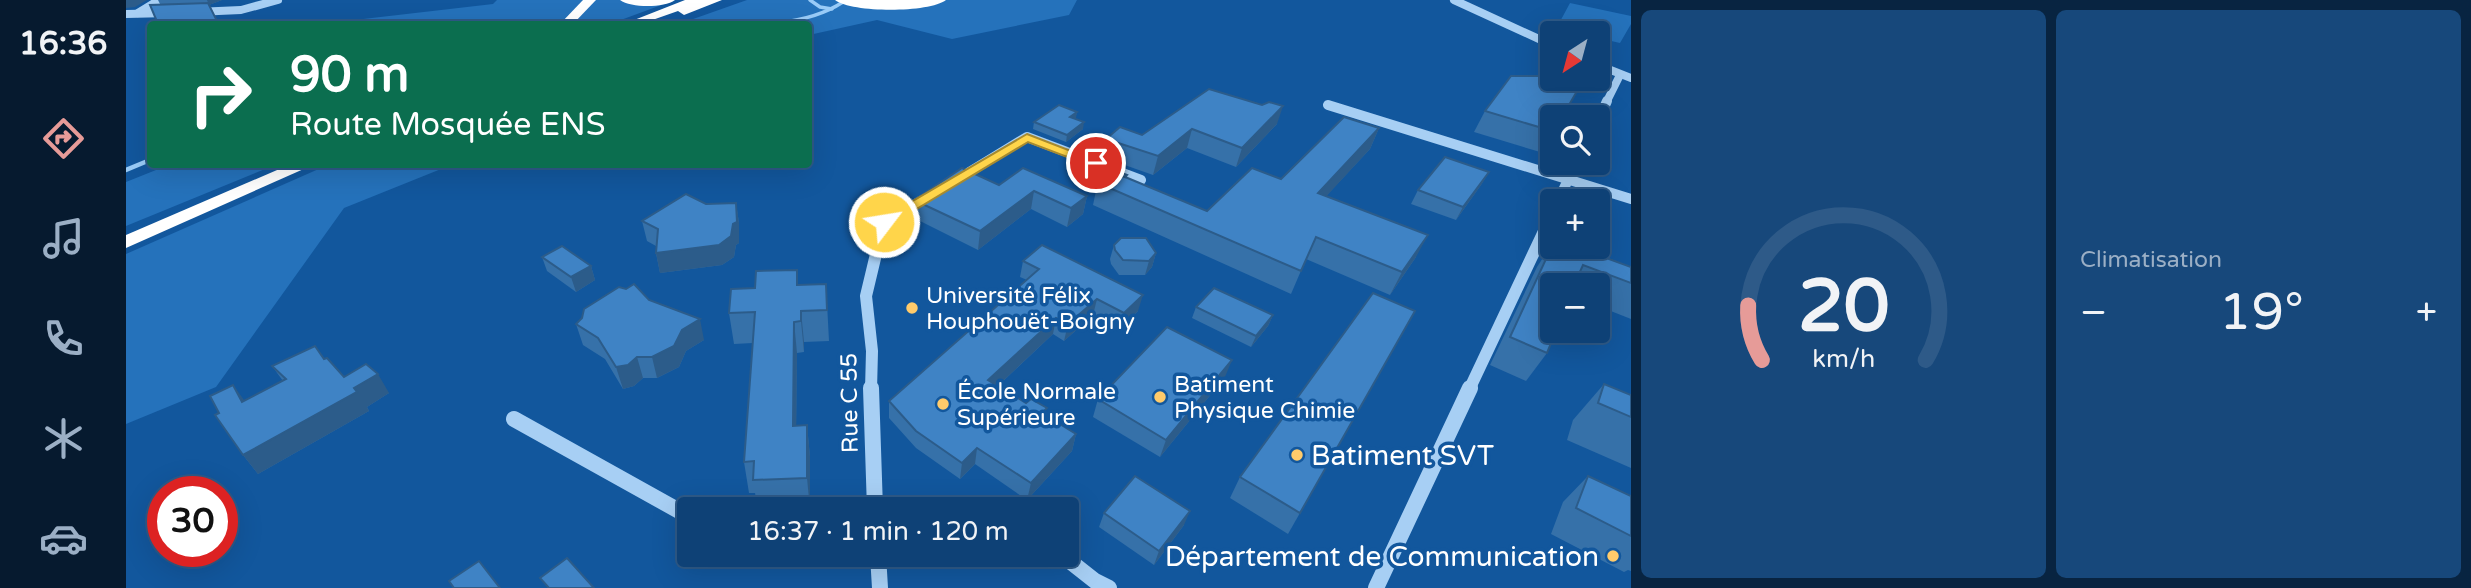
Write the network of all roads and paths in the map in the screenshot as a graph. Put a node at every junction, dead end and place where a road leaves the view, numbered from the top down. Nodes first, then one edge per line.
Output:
1 (159, 0) edge
2 (278, 0) edge
3 (590, 0) edge
4 (626, 0) edge
5 (669, 0) edge
6 (697, 0) edge
7 (716, 0) edge
8 (940, 0) edge
9 (1454, 0) edge
10 (845, 1) edge
11 (176, 12) edge
12 (189, 12) edge
13 (138, 13) junction
14 (126, 14) edge
15 (126, 21) edge
16 (569, 21) edge
17 (645, 21) edge
18 (649, 21) edge
19 (1540, 39) edge
20 (1610, 70) edge
21 (1620, 75) junction
22 (1631, 78) edge
23 (1328, 105) dead end
24 (1606, 105) edge
25 (273, 168) edge
26 (298, 168) edge
27 (1570, 175) edge
28 (1568, 178) junction
29 (1141, 180) edge
30 (944, 187) edge
31 (1563, 189) edge
32 (932, 194) edge
33 (1631, 199) edge
34 (126, 230) edge
35 (1540, 240) edge
36 (126, 242) edge
37 (514, 419) dead end
38 (875, 497) edge
39 (677, 510) edge
40 (879, 567) edge
41 (1076, 567) edge
42 (1097, 586) edge
43 (880, 588) edge
44 (1376, 588) edge

1 - 13 street
2 - 12 street
3 - 16 highway
4 - 5 highway
6 - 17 highway
7 - 18 highway
8 - 10 highway
9 - 19 street
11 - 13 street
13 - 14 street
13 - 15 street
20 - 21 street
21 - 22 street
21 - 24 street
23 - 28 street
25 - 34 highway
26 - 36 highway
27 - 28 street
28 - 31 street
28 - 33 street
29 - 30 street
32 - 38 street, Rue C 55
35 - 44 street
37 - 39 street
40 - 43 street
41 - 42 street

